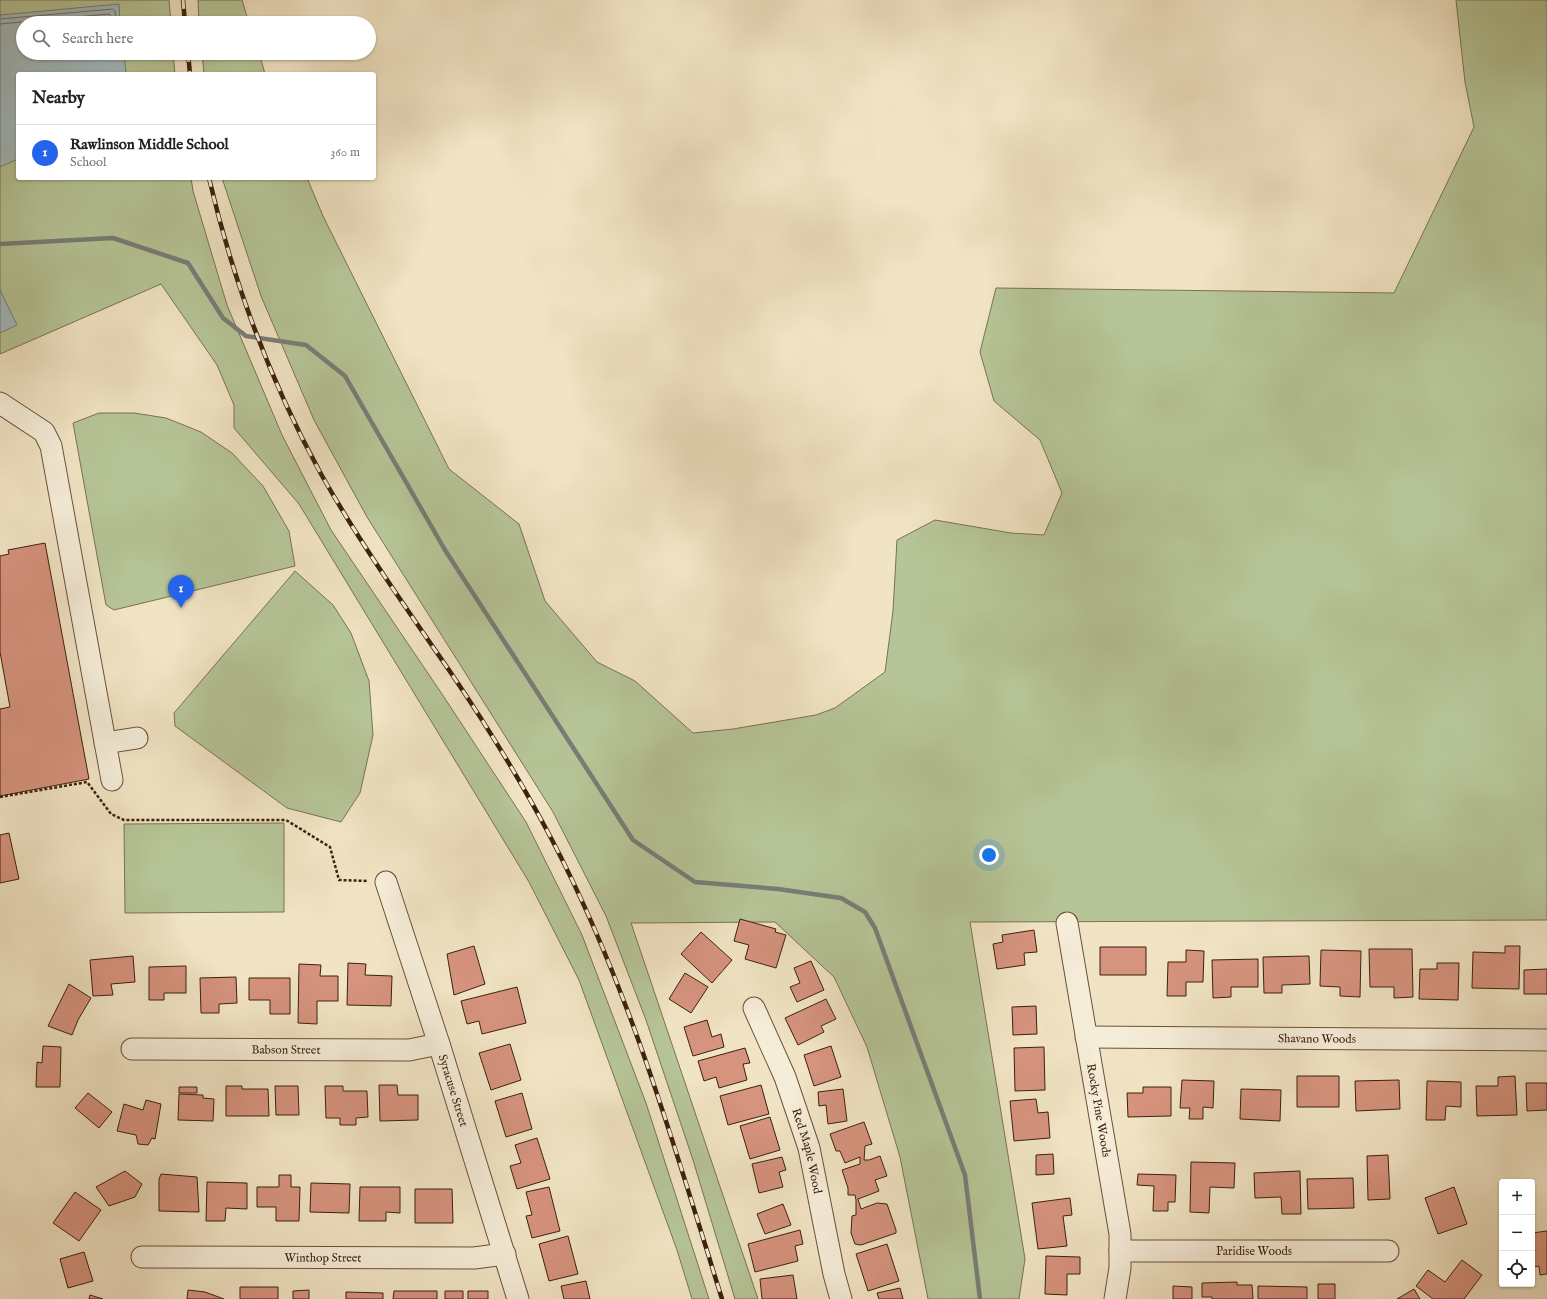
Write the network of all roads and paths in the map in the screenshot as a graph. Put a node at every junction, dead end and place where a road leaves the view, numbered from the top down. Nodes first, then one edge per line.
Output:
1 (0, 403) edge
2 (137, 738) dead end
3 (105, 743) junction
4 (112, 780) dead end
5 (0, 797) edge
6 (386, 882) joint
7 (1067, 922) dead end
8 (754, 1008) dead end
9 (1086, 1037) junction
10 (1547, 1040) edge
11 (439, 1044) junction
12 (132, 1049) dead end
13 (1120, 1251) junction
14 (1388, 1251) dead end
15 (505, 1254) junction
16 (142, 1257) dead end
17 (518, 1299) edge
18 (841, 1299) edge
19 (1115, 1299) edge

1 - 3 street
2 - 3 street
3 - 4 street
5 - 6 path
6 - 11 street, Syracuse Street
7 - 9 street, Rocky Pine Woods
8 - 18 street, Red Maple Wood
9 - 10 street, Shavano Woods
9 - 13 street, Rocky Pine Woods
11 - 12 street, Babson Street
11 - 15 street, Syracuse Street
13 - 14 street, Paridise Woods
13 - 19 street, Rocky Pine Woods
15 - 16 street, Winthop Street
15 - 17 street, Syracuse Street

